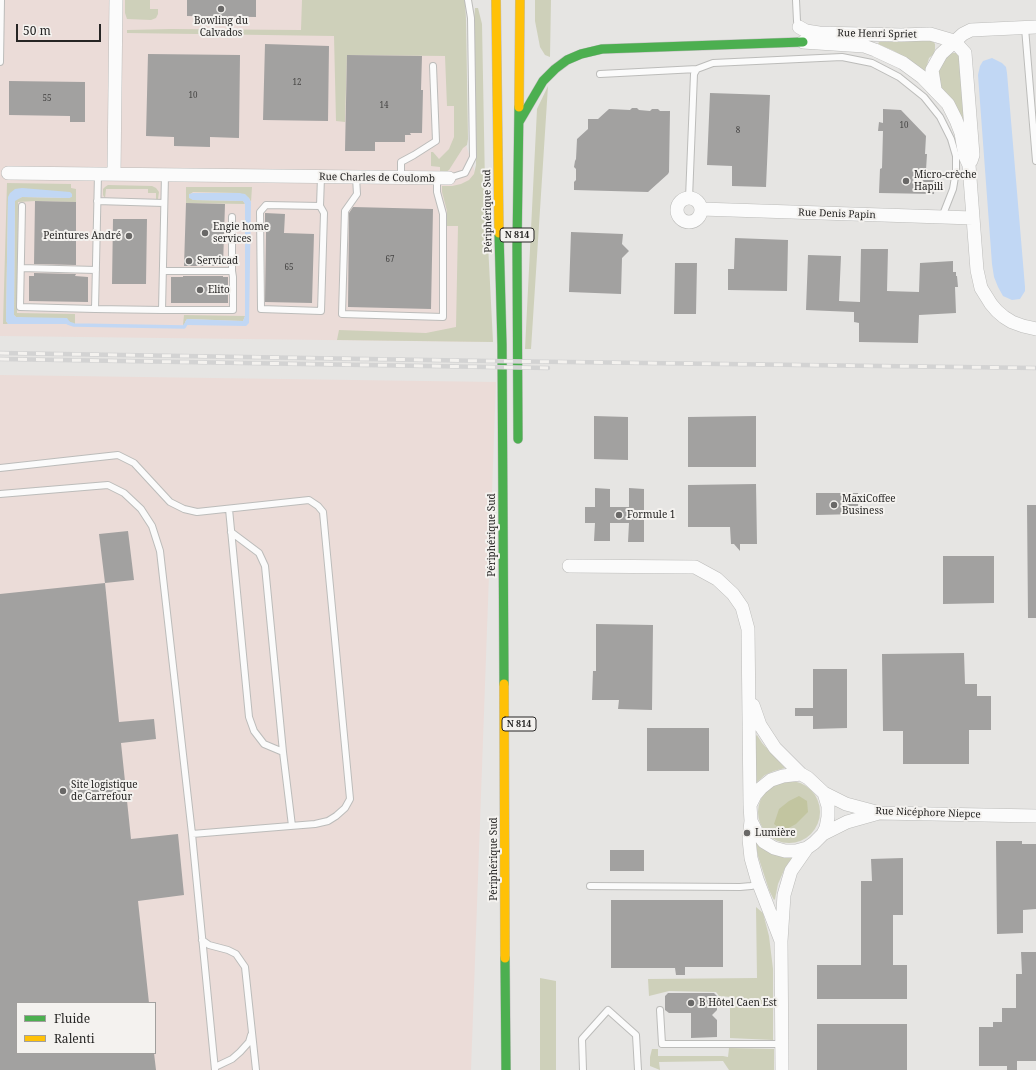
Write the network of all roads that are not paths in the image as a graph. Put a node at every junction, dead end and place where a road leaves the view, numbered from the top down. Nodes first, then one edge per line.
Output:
1 (1, 0) edge
2 (116, 0) edge
3 (468, 0) edge
4 (488, 0) edge
5 (496, 0) edge
6 (520, 0) edge
7 (796, 0) edge
8 (799, 26) joint
9 (1031, 27) edge
10 (496, 29) junction
11 (954, 41) junction
12 (803, 42) joint
13 (0, 62) edge
14 (434, 66) dead end
15 (697, 69) junction
16 (600, 74) dead end
17 (935, 89) junction
18 (518, 123) junction
19 (1036, 162) edge
20 (969, 165) junction
21 (4, 173) edge
22 (98, 174) junction
23 (114, 174) junction
24 (165, 175) junction
25 (321, 177) junction
26 (356, 177) junction
27 (402, 178) junction
28 (443, 178) junction
29 (689, 198) junction
30 (97, 201) junction
31 (164, 203) junction
32 (22, 206) dead end
33 (320, 206) junction
34 (701, 209) junction
35 (232, 217) dead end
36 (942, 218) junction
37 (973, 218) junction
38 (21, 268) junction
39 (96, 270) junction
40 (163, 271) junction
41 (232, 271) junction
42 (95, 309) junction
43 (162, 310) junction
44 (1036, 329) edge
45 (518, 450) dead end
46 (0, 468) edge
47 (0, 494) edge
48 (229, 509) junction
49 (231, 532) junction
50 (569, 566) dead end
51 (749, 691) junction
52 (282, 752) junction
53 (801, 774) junction
54 (824, 793) junction
55 (750, 805) junction
56 (880, 813) junction
57 (1036, 816) edge
58 (751, 821) junction
59 (292, 826) junction
60 (192, 834) junction
61 (823, 834) junction
62 (807, 848) junction
63 (759, 884) junction
64 (590, 886) dead end
65 (202, 940) junction
66 (781, 941) junction
67 (660, 1010) dead end
68 (252, 1034) junction
69 (782, 1044) junction
70 (215, 1069) edge
71 (256, 1070) edge
72 (506, 1070) edge
73 (584, 1070) edge
74 (638, 1070) edge
75 (782, 1070) edge

1 - 13 lane
2 - 23 street
3 - 28 lane, Rue Charles de Coulomb
4 - 10 highway, N 814
5 - 10 highway, Périphérique Sud / N 814
6 - 18 highway, N 814
7 - 8 lane
8 - 11 street, Rue Henri Spriet
9 - 11 street
9 - 19 lane
10 - 72 highway, Périphérique Sud / N 814
11 - 17 street
11 - 20 street
12 - 17 street, Rue Henri Spriet
12 - 18 highway
14 - 27 lane
15 - 16 lane
15 - 29 lane
15 - 36 lane
17 - 20 street, Rue Henri Spriet
18 - 45 highway, N 814
20 - 37 street, Rue Henri Spriet
21 - 22 street, Rue Charles de Coulomb
22 - 23 street, Rue Charles de Coulomb
22 - 30 lane
23 - 24 street, Rue Charles de Coulomb
24 - 25 street, Rue Charles de Coulomb
24 - 31 lane
25 - 26 street, Rue Charles de Coulomb
25 - 33 lane
26 - 27 street, Rue Charles de Coulomb
26 - 28 lane
27 - 28 street, Rue Charles de Coulomb
29 - 34 street
29 - 34 street
30 - 31 lane
30 - 39 lane
31 - 40 lane
32 - 38 lane
33 - 33 lane
34 - 36 street, Rue Denis Papin
35 - 41 lane
36 - 37 street, Rue Denis Papin
37 - 44 street, Rue Henri Spriet
38 - 39 lane
38 - 42 lane
39 - 42 lane
40 - 41 lane
40 - 43 lane
41 - 43 lane
42 - 43 lane
46 - 48 lane
47 - 60 lane
48 - 49 lane
48 - 59 lane
49 - 52 lane
49 - 52 lane
50 - 51 street
51 - 53 street
51 - 55 street
52 - 59 lane
53 - 54 street
53 - 55 street
54 - 56 street, Rue Nicéphore Niepce
54 - 61 street
55 - 58 street
56 - 57 street, Rue Nicéphore Niepce
56 - 61 street
58 - 62 street
58 - 63 street
59 - 60 lane
60 - 65 lane
61 - 62 street
62 - 66 street
63 - 64 lane
63 - 66 street
65 - 68 lane
65 - 70 lane
66 - 69 street
67 - 69 lane
68 - 70 lane
68 - 71 lane
69 - 75 street
73 - 74 lane

